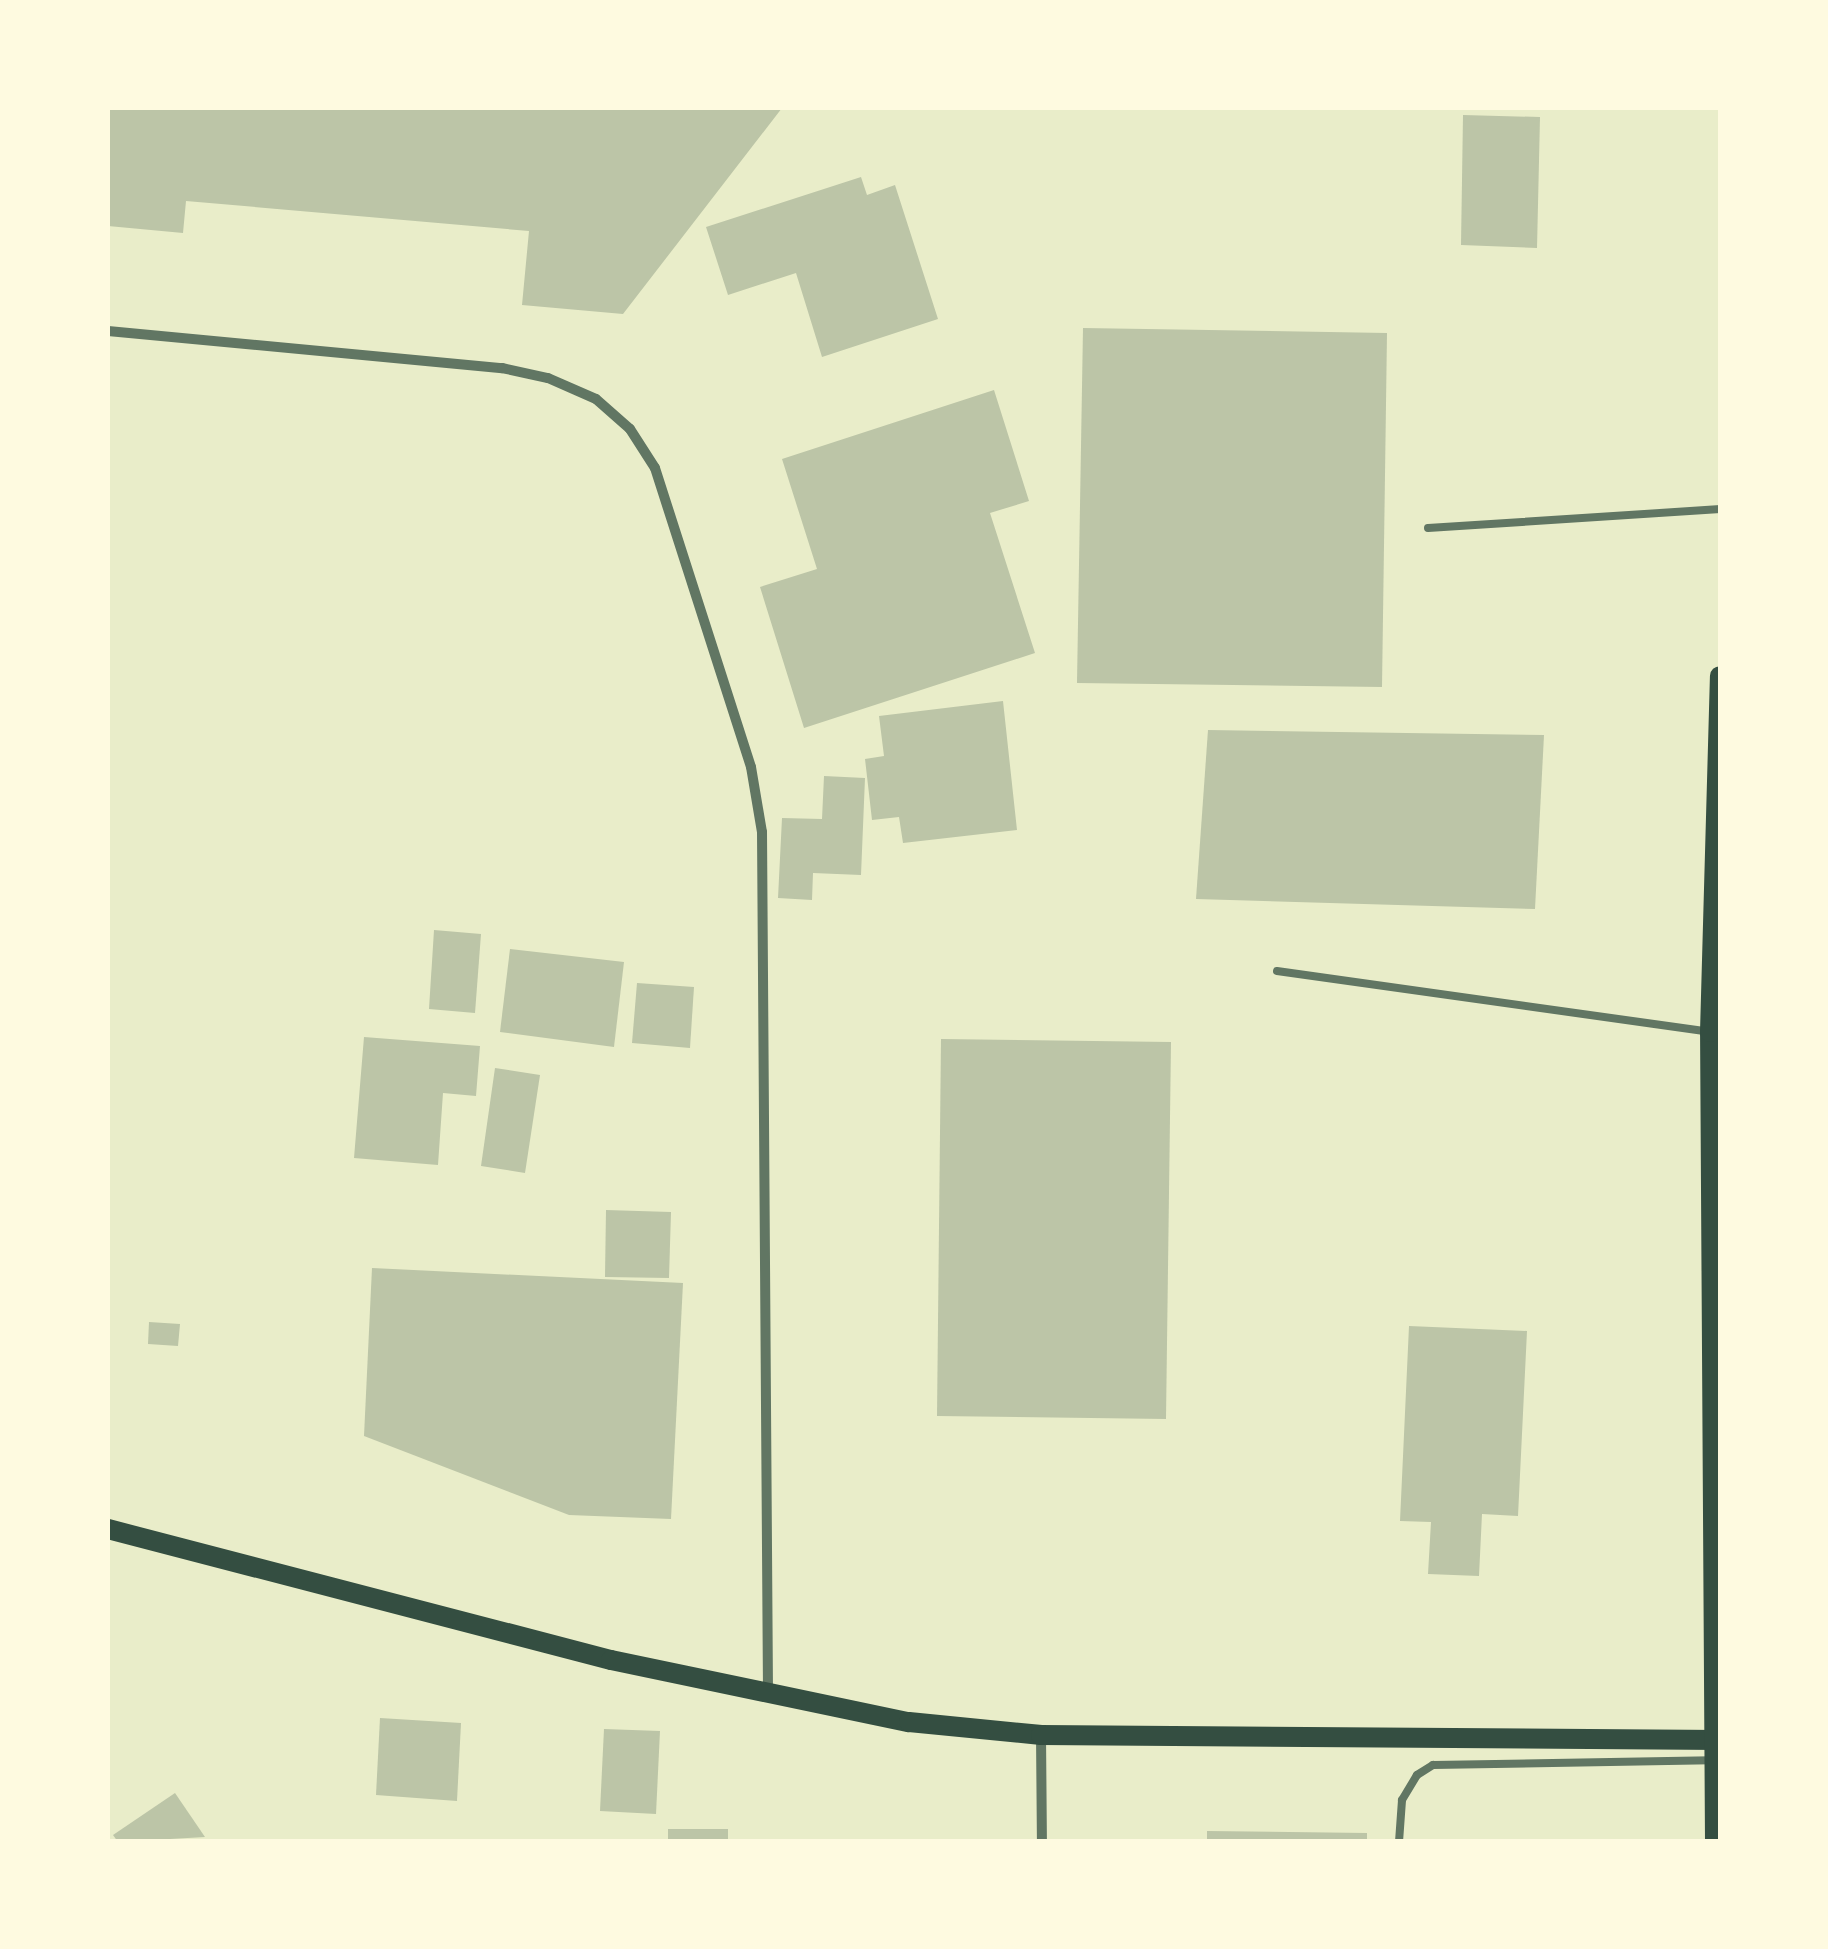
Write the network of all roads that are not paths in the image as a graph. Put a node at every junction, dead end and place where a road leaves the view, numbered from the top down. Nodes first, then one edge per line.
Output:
1 (108, 331) edge
2 (1720, 508) edge
3 (1428, 528) dead end
4 (1720, 676) edge
5 (1277, 972) dead end
6 (1710, 1032) junction
7 (108, 1530) edge
8 (768, 1696) junction
9 (1042, 1735) junction
10 (1717, 1747) edge
11 (1042, 1842) edge
12 (1399, 1842) edge
13 (1716, 1842) edge

1 - 8 street
2 - 3 lane
4 - 6 main road
5 - 6 lane
6 - 10 main road
7 - 8 main road
8 - 9 main road
9 - 10 main road
9 - 11 street
10 - 12 lane
10 - 13 main road

